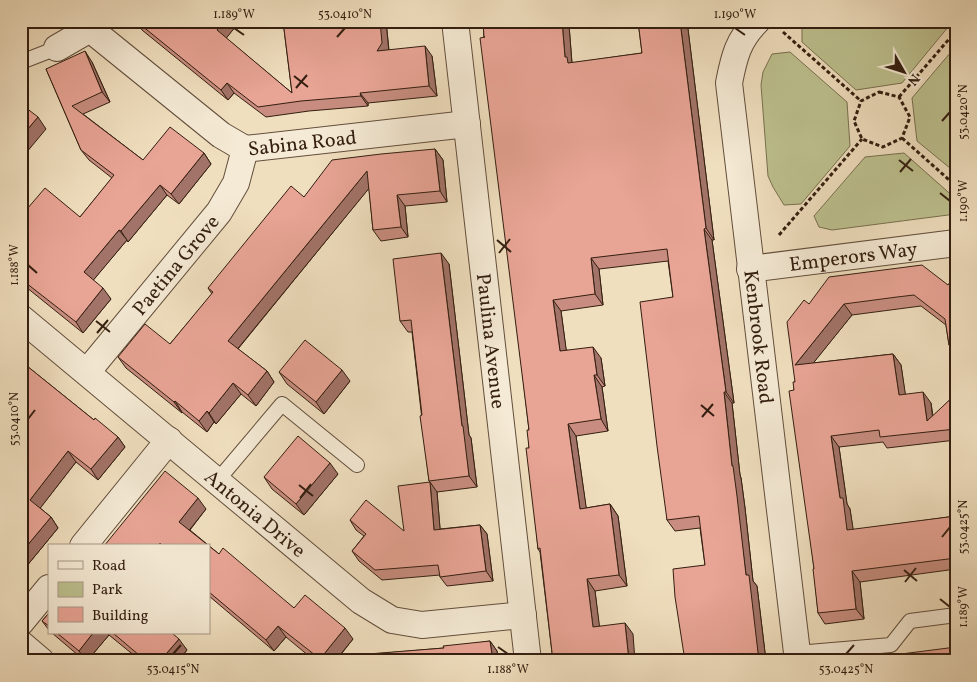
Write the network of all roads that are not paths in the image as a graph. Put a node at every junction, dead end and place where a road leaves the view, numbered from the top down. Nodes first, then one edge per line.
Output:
1 (456, 21) edge
2 (766, 24) edge
3 (90, 25) edge
4 (58, 48) joint
5 (21, 62) edge
6 (467, 124) junction
7 (245, 149) junction
8 (956, 243) edge
9 (750, 269) junction
10 (21, 318) edge
11 (87, 372) junction
12 (169, 440) junction
13 (357, 465) dead end
14 (217, 481) junction
15 (85, 544) edge
16 (48, 589) edge
17 (523, 614) junction
18 (956, 615) edge
19 (21, 622) edge
20 (21, 644) edge
21 (797, 657) edge
22 (41, 661) edge
23 (528, 661) edge

1 - 6 street, Paulina Avenue
2 - 9 street, Kenbrook Road
3 - 4 street, Sabina Road
3 - 7 street, Sabina Road
4 - 5 lane
6 - 7 street, Sabina Road
6 - 17 street, Paulina Avenue
7 - 11 street, Paetina Grove
8 - 9 street, Emperors Way
9 - 21 street, Kenbrook Road
10 - 11 street, Antonia Drive
11 - 12 street, Antonia Drive
12 - 14 street, Antonia Drive
12 - 15 street
13 - 14 lane
14 - 17 street, Antonia Drive
16 - 19 street
17 - 23 street, Paulina Avenue
18 - 21 lane
20 - 22 street

